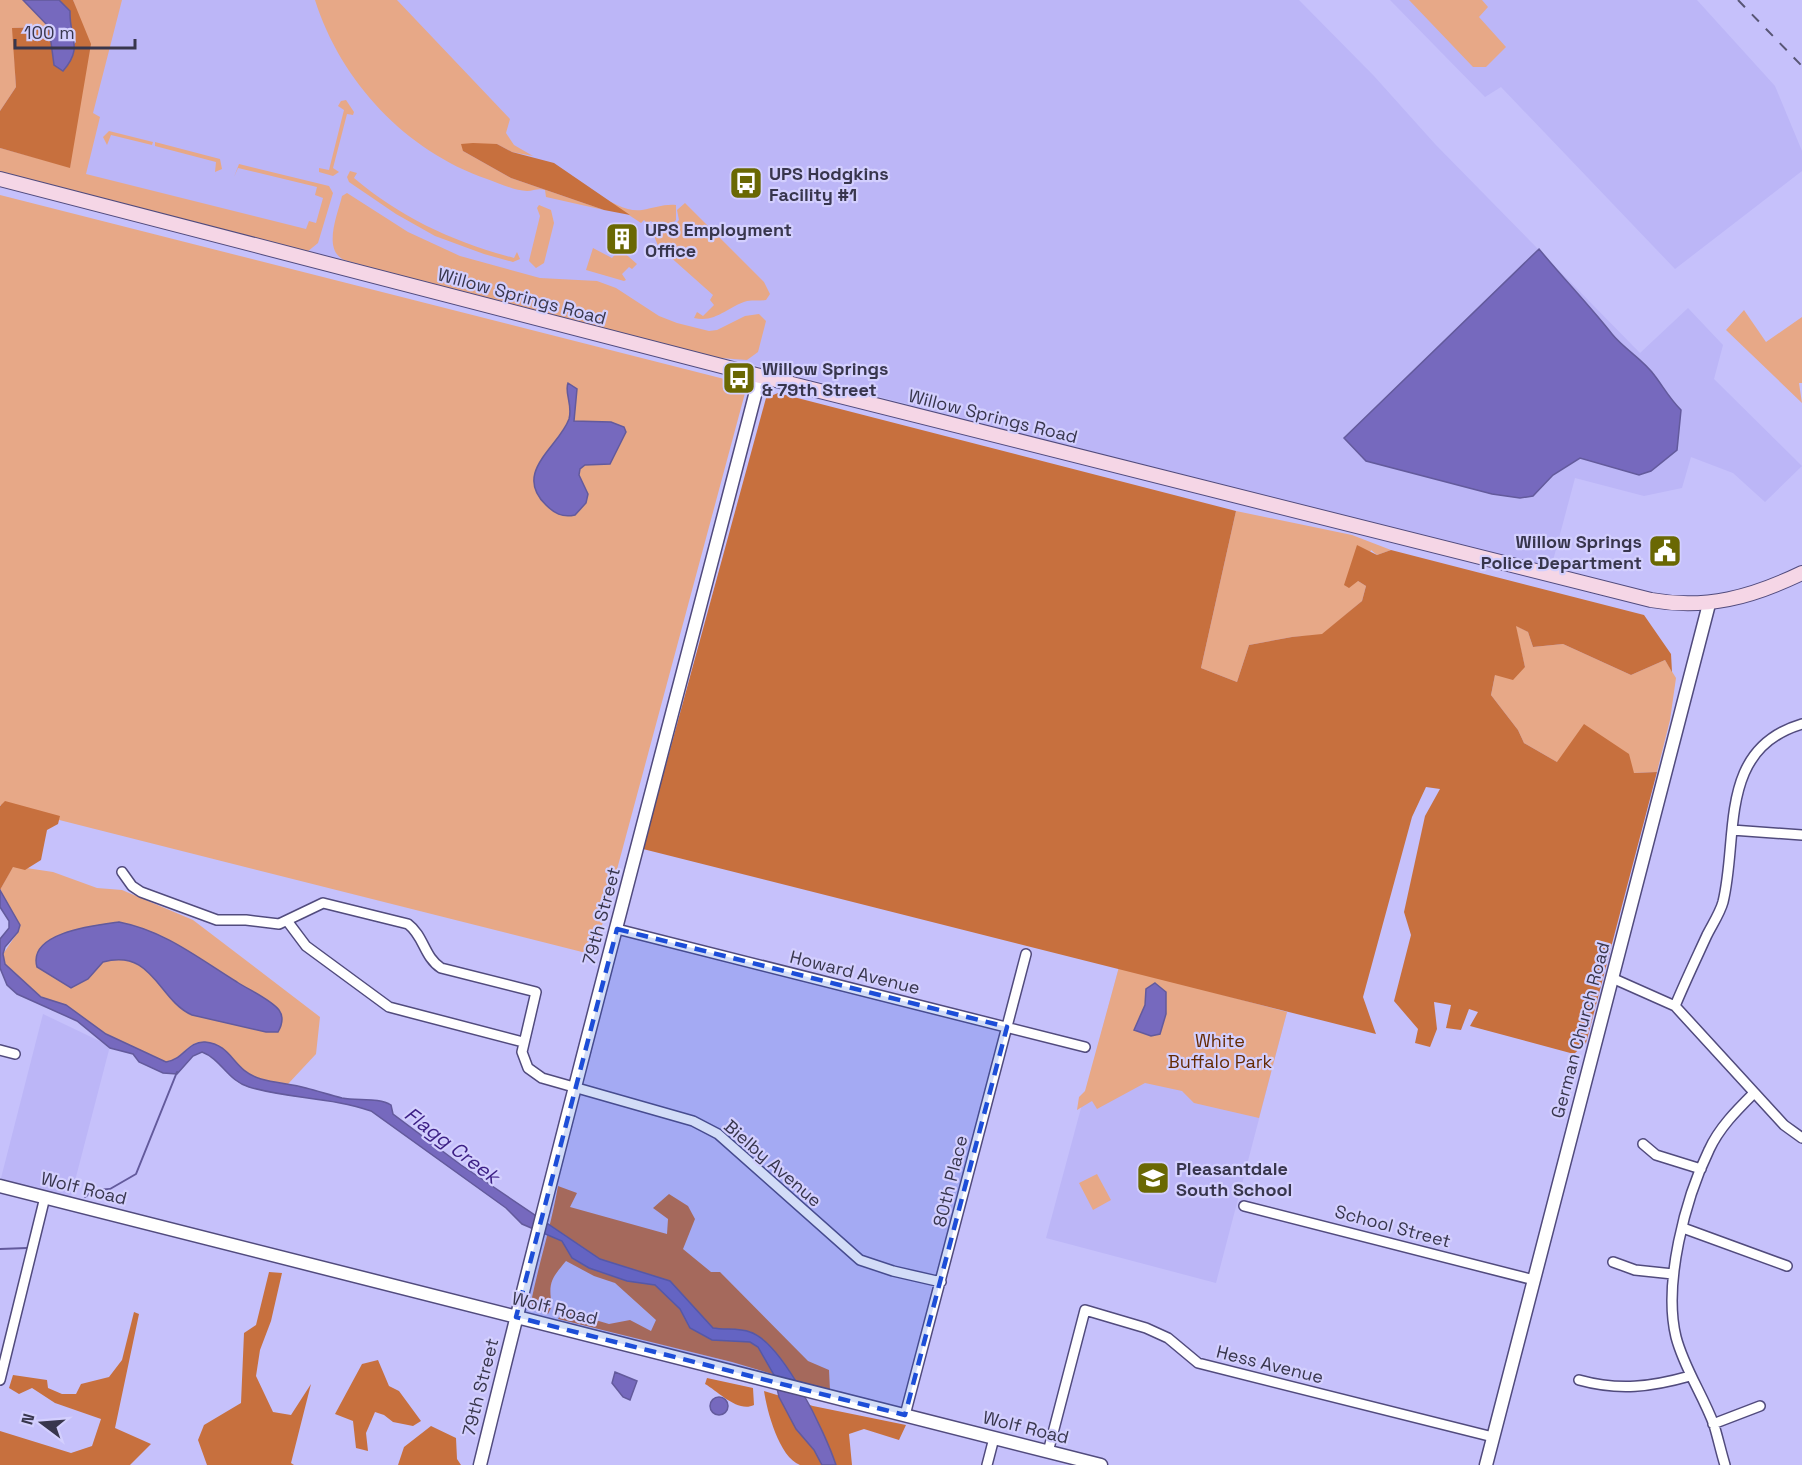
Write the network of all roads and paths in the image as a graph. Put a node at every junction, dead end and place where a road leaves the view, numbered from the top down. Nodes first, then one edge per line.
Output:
1 (0, 179) edge
2 (760, 376) junction
3 (1802, 573) edge
4 (1709, 604) junction
5 (1802, 724) edge
6 (1732, 830) junction
7 (1802, 835) edge
8 (122, 872) dead end
9 (288, 922) junction
10 (617, 929) junction
11 (1026, 954) dead end
12 (1612, 978) junction
13 (1675, 1006) junction
14 (1006, 1027) junction
15 (523, 1042) junction
16 (1085, 1047) dead end
17 (0, 1050) edge
18 (15, 1054) dead end
19 (573, 1088) junction
20 (1754, 1093) junction
21 (1802, 1138) edge
22 (1643, 1144) dead end
23 (1701, 1169) junction
24 (0, 1186) edge
25 (45, 1197) junction
26 (1244, 1206) dead end
27 (1683, 1228) junction
28 (1613, 1262) dead end
29 (1787, 1266) dead end
30 (1673, 1274) junction
31 (1534, 1280) junction
32 (940, 1282) junction
33 (516, 1317) junction
34 (1690, 1376) junction
35 (0, 1380) edge
36 (1580, 1380) dead end
37 (1760, 1406) dead end
38 (905, 1415) junction
39 (1713, 1424) junction
40 (1493, 1437) junction
41 (994, 1438) junction
42 (1048, 1452) junction
43 (480, 1465) edge
44 (987, 1465) edge
45 (1101, 1465) edge
46 (1486, 1465) edge
47 (1725, 1465) edge

1 - 2 main road, Willow Springs Road
2 - 4 main road, Willow Springs Road
2 - 10 street, 79th Street
3 - 4 main road, Willow Springs Road
4 - 12 street, German Church Road
5 - 6 street
6 - 7 street
6 - 13 street
8 - 9 street
9 - 15 street
9 - 15 street
10 - 14 street, Howard Avenue
10 - 19 street, 79th Street
11 - 14 street, 80th Place
12 - 13 street
12 - 31 street, German Church Road
13 - 20 street
14 - 16 street, Howard Avenue
14 - 32 street, 80th Place
15 - 19 street, Bielby Avenue
17 - 18 street
19 - 32 street, Bielby Avenue
19 - 33 street, 79th Street
20 - 21 street
20 - 23 street
22 - 23 street
23 - 27 street
24 - 25 street, Wolf Road
25 - 33 street, Wolf Road
25 - 35 street
26 - 31 street, School Street
27 - 29 street
27 - 30 street
28 - 30 street
30 - 34 street
31 - 40 street, German Church Road
32 - 38 street, 80th Place
33 - 38 street, Wolf Road
33 - 43 street, 79th Street
34 - 36 street
34 - 39 street
37 - 39 street
38 - 41 street, Wolf Road
39 - 47 street
40 - 42 street, Hess Avenue
40 - 46 street, German Church Road
41 - 42 street, Wolf Road
41 - 44 street
42 - 45 street, Wolf Road

